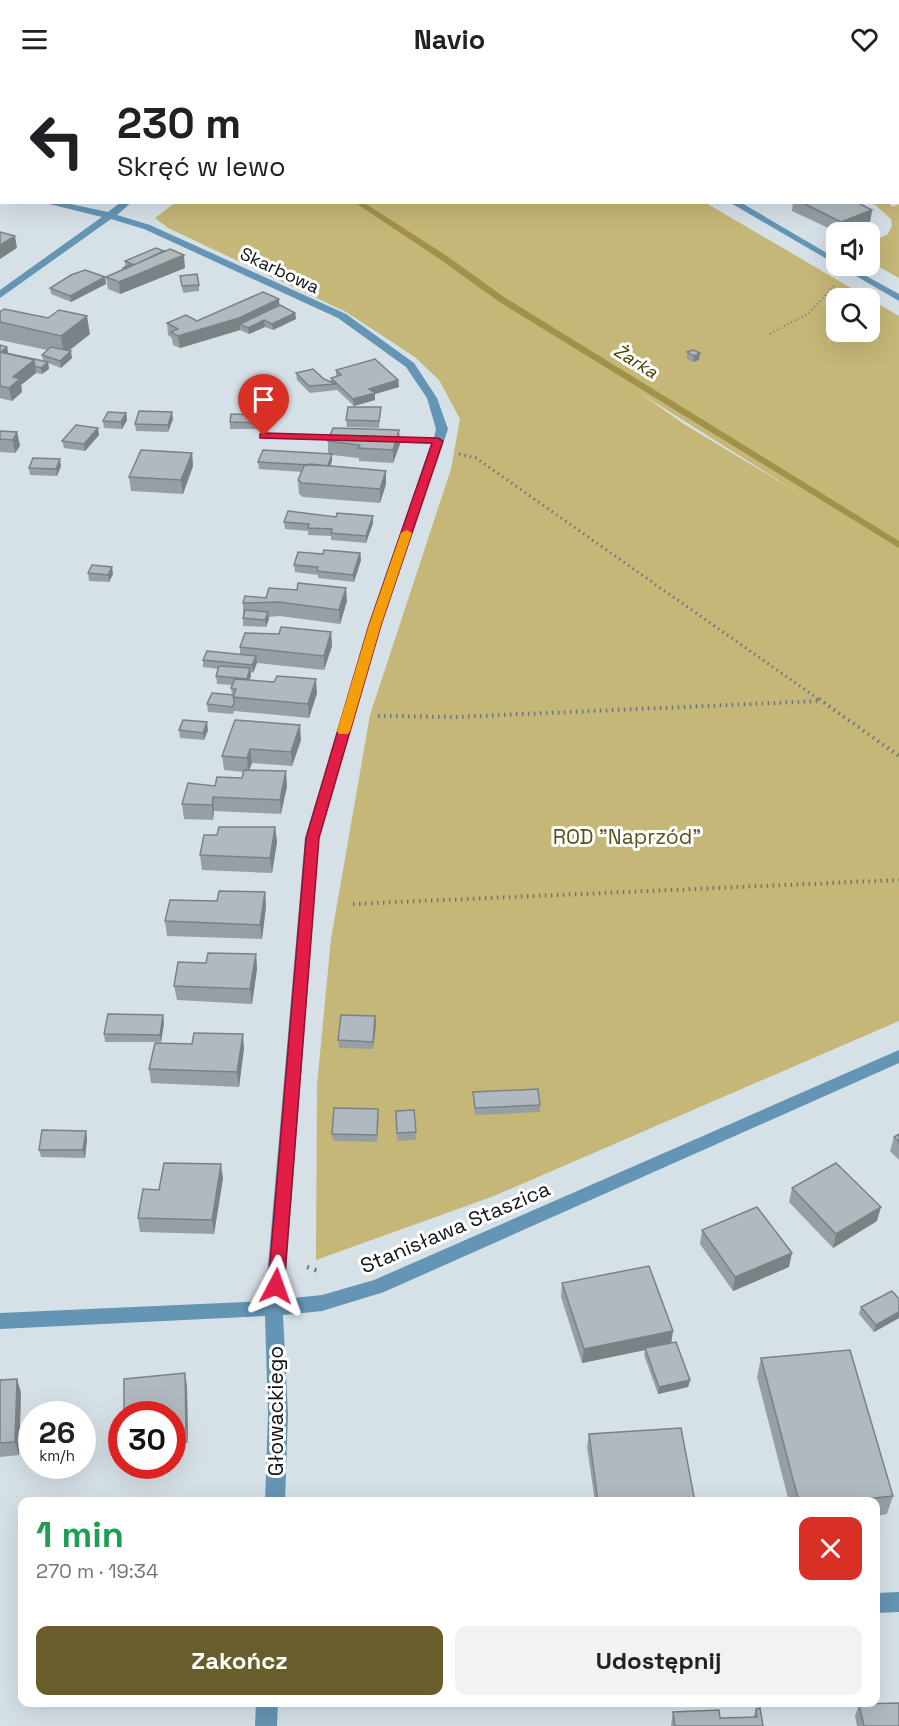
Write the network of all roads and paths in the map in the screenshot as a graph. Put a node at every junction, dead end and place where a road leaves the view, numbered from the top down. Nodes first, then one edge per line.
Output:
1 (55, 204) edge
2 (125, 204) edge
3 (736, 204) edge
4 (108, 215) junction
5 (826, 257) edge
6 (838, 276) edge
7 (861, 276) edge
8 (0, 282) edge
9 (12, 285) junction
10 (0, 295) edge
11 (899, 298) edge
12 (770, 334) dead end
13 (264, 436) dead end
14 (436, 445) junction
15 (820, 701) junction
16 (378, 716) dead end
17 (899, 756) edge
18 (899, 880) edge
19 (353, 904) dead end
20 (899, 1056) edge
21 (274, 1308) junction
22 (0, 1321) edge
23 (275, 1497) edge
24 (899, 1602) edge
25 (880, 1603) edge
26 (267, 1707) edge
27 (266, 1726) edge

1 - 4 street, Skarbowa
2 - 4 street
3 - 5 street
4 - 9 street
4 - 14 street, Skarbowa
6 - 12 path
7 - 11 street
8 - 9 street
9 - 10 street
13 - 14 street
14 - 15 path
14 - 21 street, Głowackiego
15 - 16 path
15 - 17 path
18 - 19 path
20 - 21 street, Stanisława Staszica
21 - 22 street, Stanisława Staszica
21 - 23 street, Głowackiego
24 - 25 street
26 - 27 street

